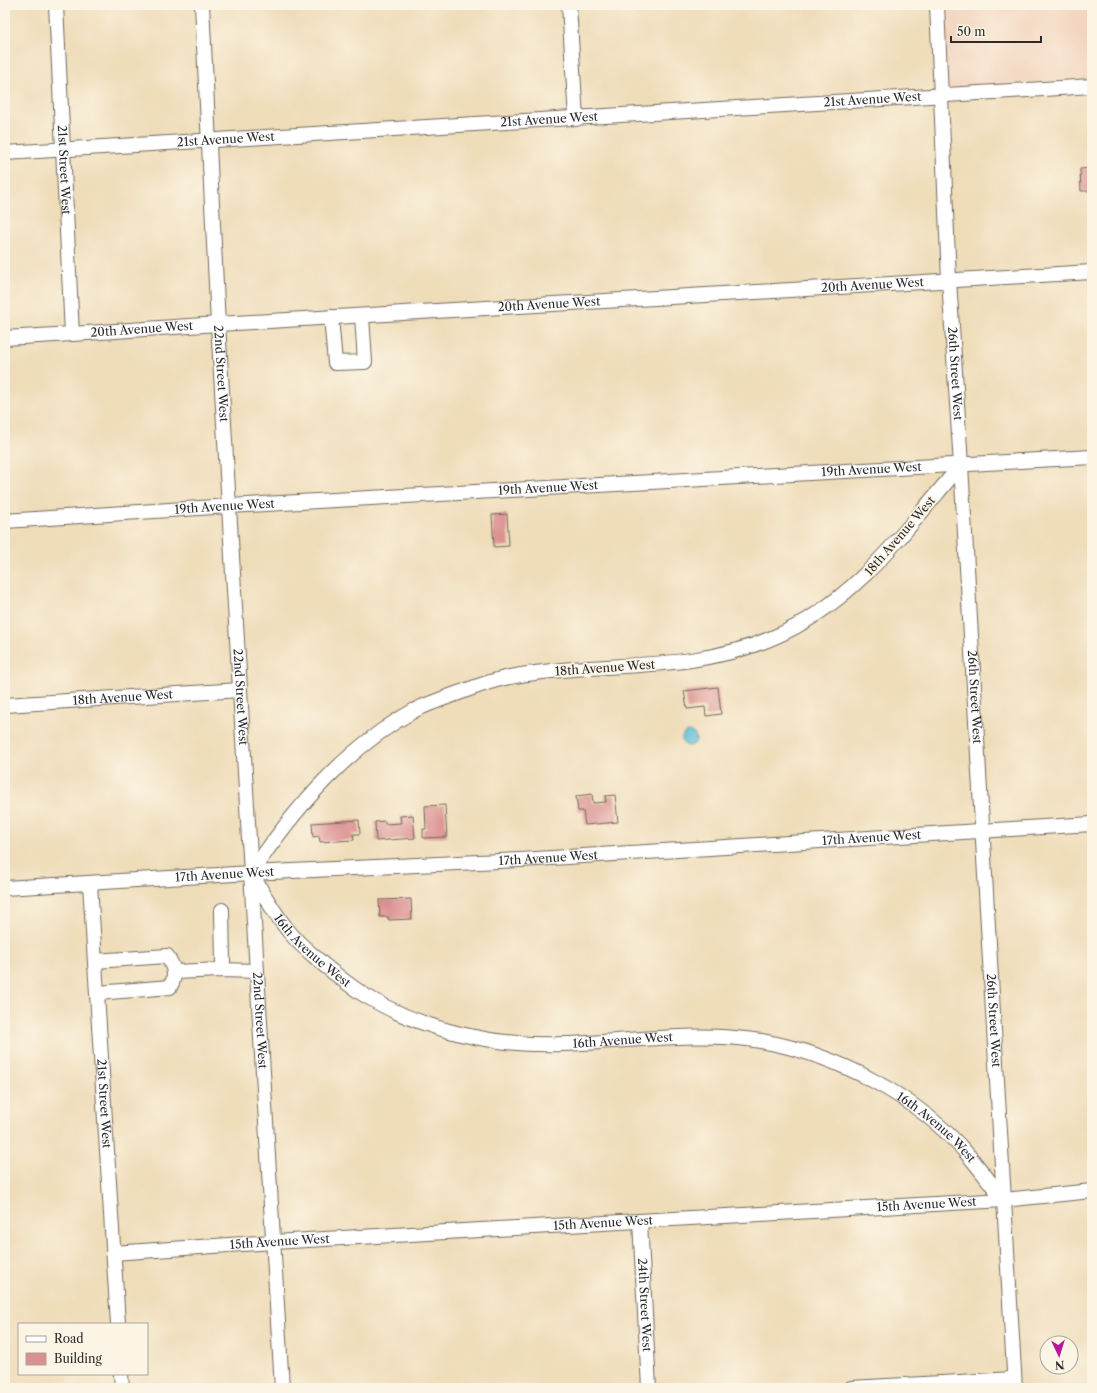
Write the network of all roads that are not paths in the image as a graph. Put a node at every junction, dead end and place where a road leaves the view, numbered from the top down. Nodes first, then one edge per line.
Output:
1 (56, 5) edge
2 (202, 5) edge
3 (569, 5) edge
4 (938, 5) edge
5 (1092, 86) edge
6 (940, 95) junction
7 (576, 118) junction
8 (209, 140) junction
9 (63, 150) junction
10 (5, 153) edge
11 (1092, 272) edge
12 (949, 280) junction
13 (362, 316) junction
14 (331, 317) junction
15 (218, 324) junction
16 (72, 334) junction
17 (5, 338) edge
18 (1092, 457) edge
19 (962, 465) junction
20 (229, 506) junction
21 (5, 521) edge
22 (240, 690) junction
23 (5, 704) edge
24 (1092, 824) edge
25 (983, 830) junction
26 (251, 873) junction
27 (90, 884) junction
28 (5, 888) edge
29 (222, 910) dead end
30 (95, 962) junction
31 (221, 970) junction
32 (257, 971) junction
33 (175, 972) junction
34 (98, 993) junction
35 (1092, 1191) edge
36 (1004, 1200) junction
37 (640, 1221) junction
38 (273, 1242) junction
39 (113, 1253) junction
40 (118, 1323) edge
41 (121, 1375) edge
42 (1014, 1383) edge
43 (122, 1388) edge
44 (282, 1388) edge
45 (649, 1388) edge
46 (851, 1388) edge

1 - 9 street, 21st Street West
2 - 8 street, 22nd Street West
3 - 7 street
4 - 6 street, 26th Street West
5 - 6 street, 21st Avenue West
6 - 7 street, 21st Avenue West
6 - 12 street, 26th Street West
7 - 8 street, 21st Avenue West
8 - 9 street, 21st Avenue West
8 - 15 street, 22nd Street West
9 - 10 street, 21st Avenue West
9 - 16 street, 21st Street West
11 - 12 street, 20th Avenue West
12 - 13 street, 20th Avenue West
12 - 19 street, 26th Street West
13 - 14 street, 20th Avenue West
13 - 14 street
14 - 15 street, 20th Avenue West
15 - 16 street, 20th Avenue West
15 - 20 street, 22nd Street West
16 - 17 street, 20th Avenue West
18 - 19 street, 19th Avenue West
19 - 20 street, 19th Avenue West
19 - 25 street, 26th Street West
19 - 26 street, 18th Avenue West
20 - 21 street, 19th Avenue West
20 - 22 street, 22nd Street West
22 - 23 street, 18th Avenue West
22 - 26 street, 22nd Street West
24 - 25 street, 17th Avenue West
25 - 26 street, 17th Avenue West
25 - 36 street, 26th Street West
26 - 27 street, 17th Avenue West
26 - 32 street, 22nd Street West
26 - 36 street, 16th Avenue West
27 - 28 street, 17th Avenue West
27 - 30 street, 21st Street West
29 - 31 street
30 - 33 street
30 - 34 street, 21st Street West
31 - 32 street
31 - 33 street
32 - 38 street, 22nd Street West
33 - 34 street
34 - 39 street, 21st Street West
35 - 36 street, 15th Avenue West
36 - 37 street, 15th Avenue West
36 - 42 street, 26th Street West
37 - 38 street, 15th Avenue West
37 - 45 street, 24th Street West
38 - 39 street, 15th Avenue West
38 - 44 street, 22nd Street West
39 - 40 street, 21st Street West
41 - 43 street
42 - 46 street

